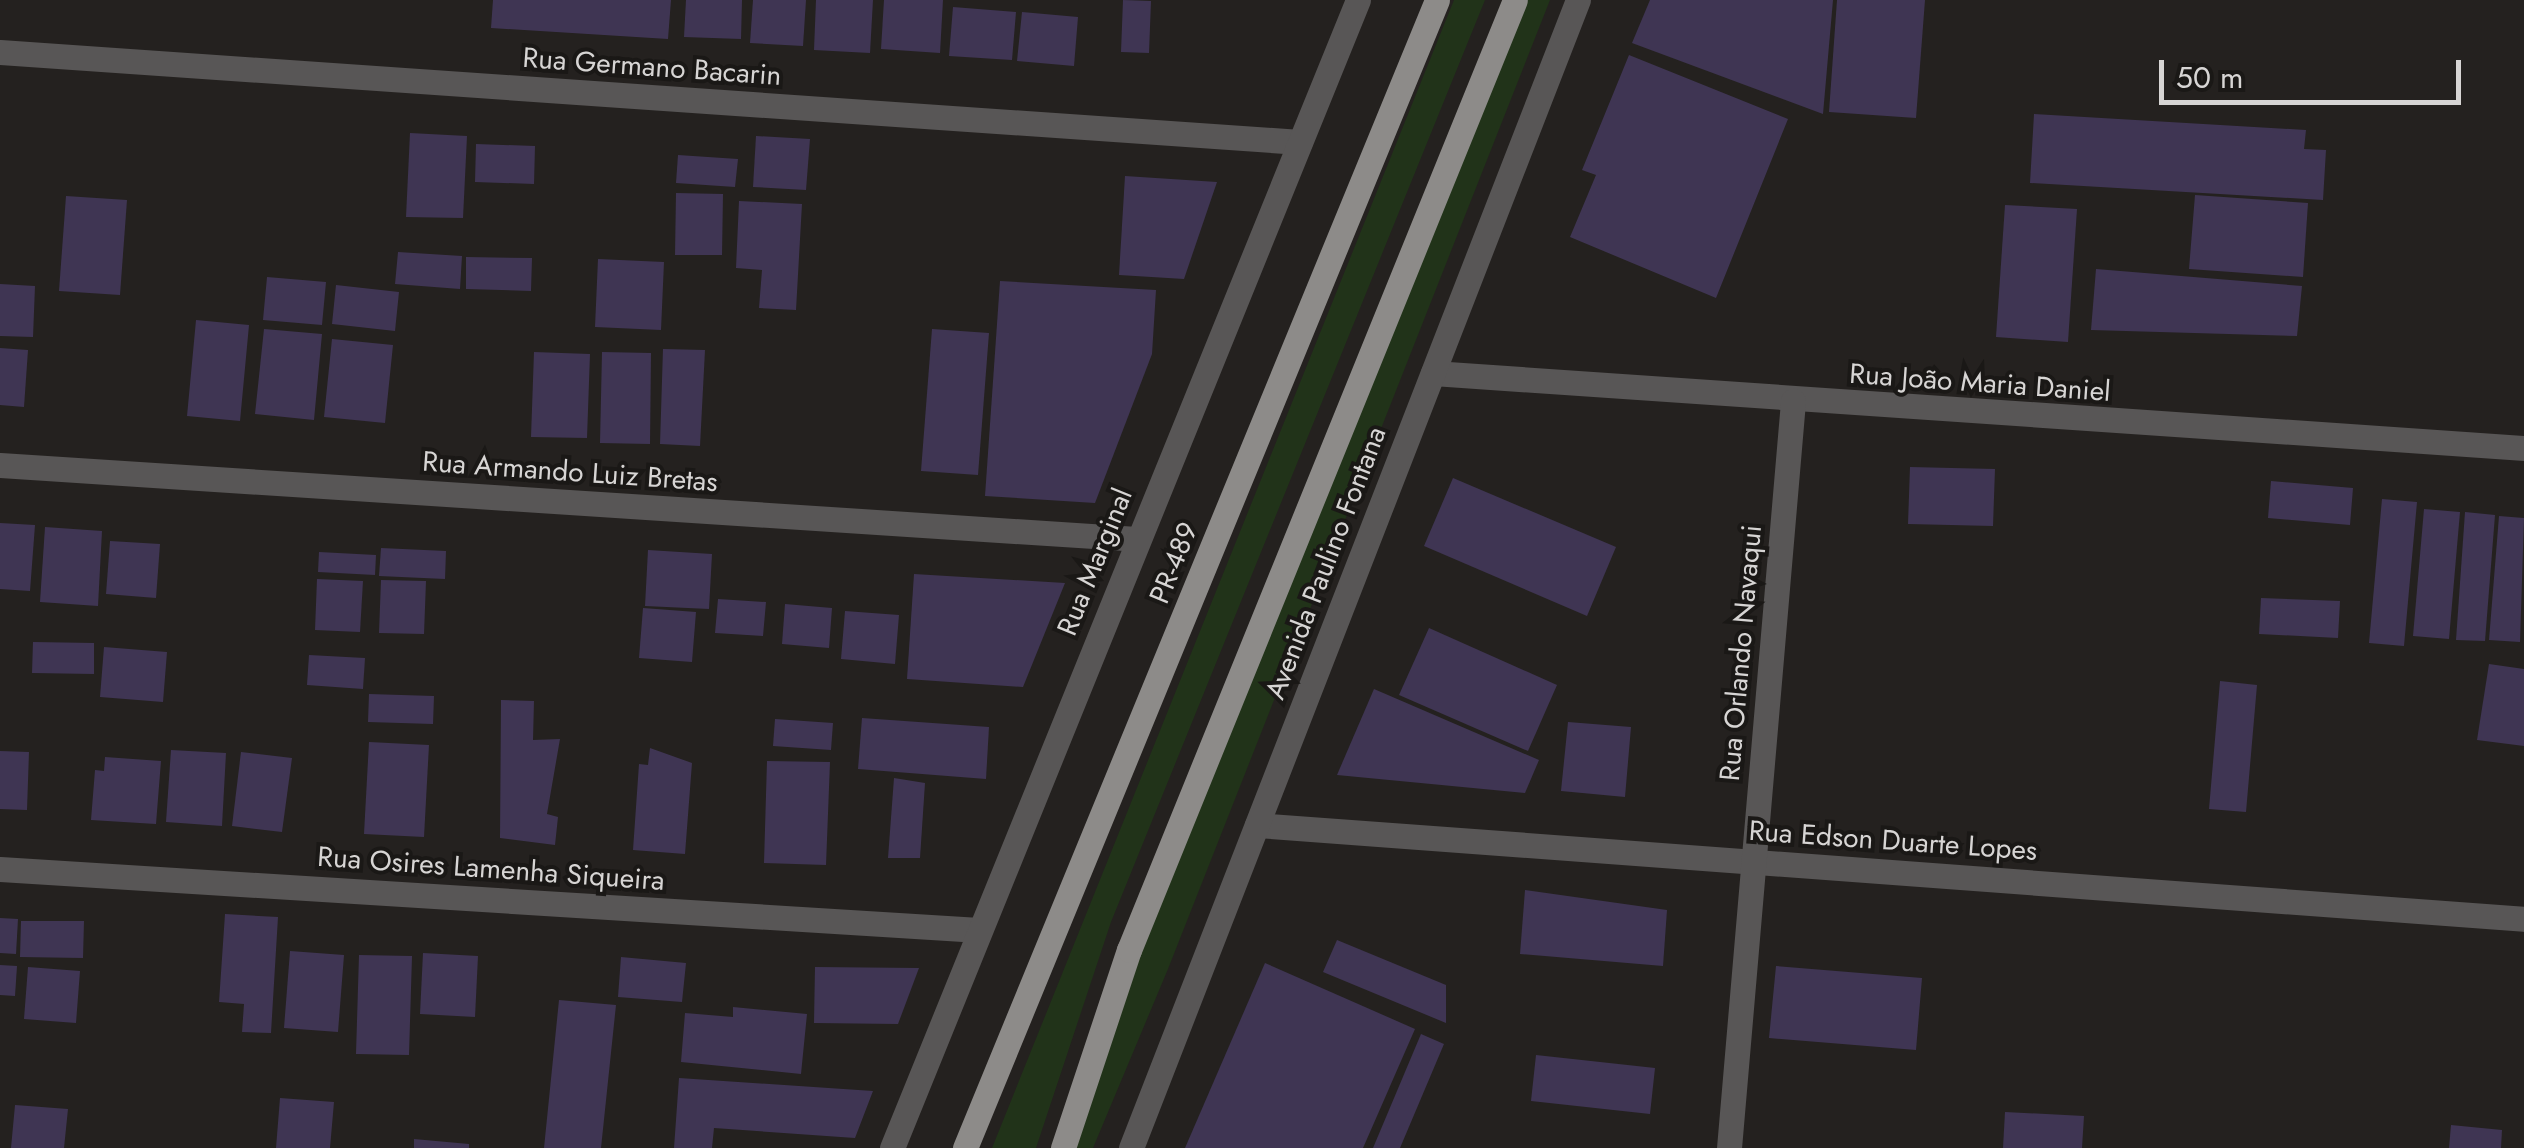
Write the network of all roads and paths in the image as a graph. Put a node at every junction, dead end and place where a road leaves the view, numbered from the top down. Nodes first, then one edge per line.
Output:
1 (1358, 0) edge
2 (1438, 0) edge
3 (1516, 0) edge
4 (1578, 0) edge
5 (0, 52) edge
6 (1300, 142) junction
7 (1433, 373) junction
8 (1792, 401) junction
9 (2524, 448) edge
10 (0, 465) edge
11 (1137, 539) junction
12 (1257, 824) junction
13 (1754, 861) junction
14 (0, 869) edge
15 (2524, 919) edge
16 (978, 930) junction
17 (892, 1148) edge
18 (965, 1148) edge
19 (1063, 1148) edge
20 (1131, 1148) edge
21 (1729, 1148) edge

1 - 6 street, Rua Marginal
2 - 18 main road, PR-489 / PR-489
3 - 19 main road
4 - 7 street, Avenida Paulino Fontana
5 - 6 street, Rua Germano Bacarin
6 - 11 street, Rua Marginal
7 - 8 street, Rua João Maria Daniel
7 - 12 street, Avenida Paulino Fontana
8 - 9 street, Rua João Maria Daniel
8 - 13 street, Rua Orlando Navaqui
10 - 11 street, Rua Armando Luiz Bretas
11 - 16 street, Rua Marginal
12 - 13 street, Rua Edson Duarte Lopes
12 - 20 street, Avenida Paulino Fontana
13 - 15 street, Rua Edson Duarte Lopes
13 - 21 street, Rua Orlando Navaqui
14 - 16 street, Rua Osires Lamenha Siqueira
16 - 17 street, Rua Marginal

